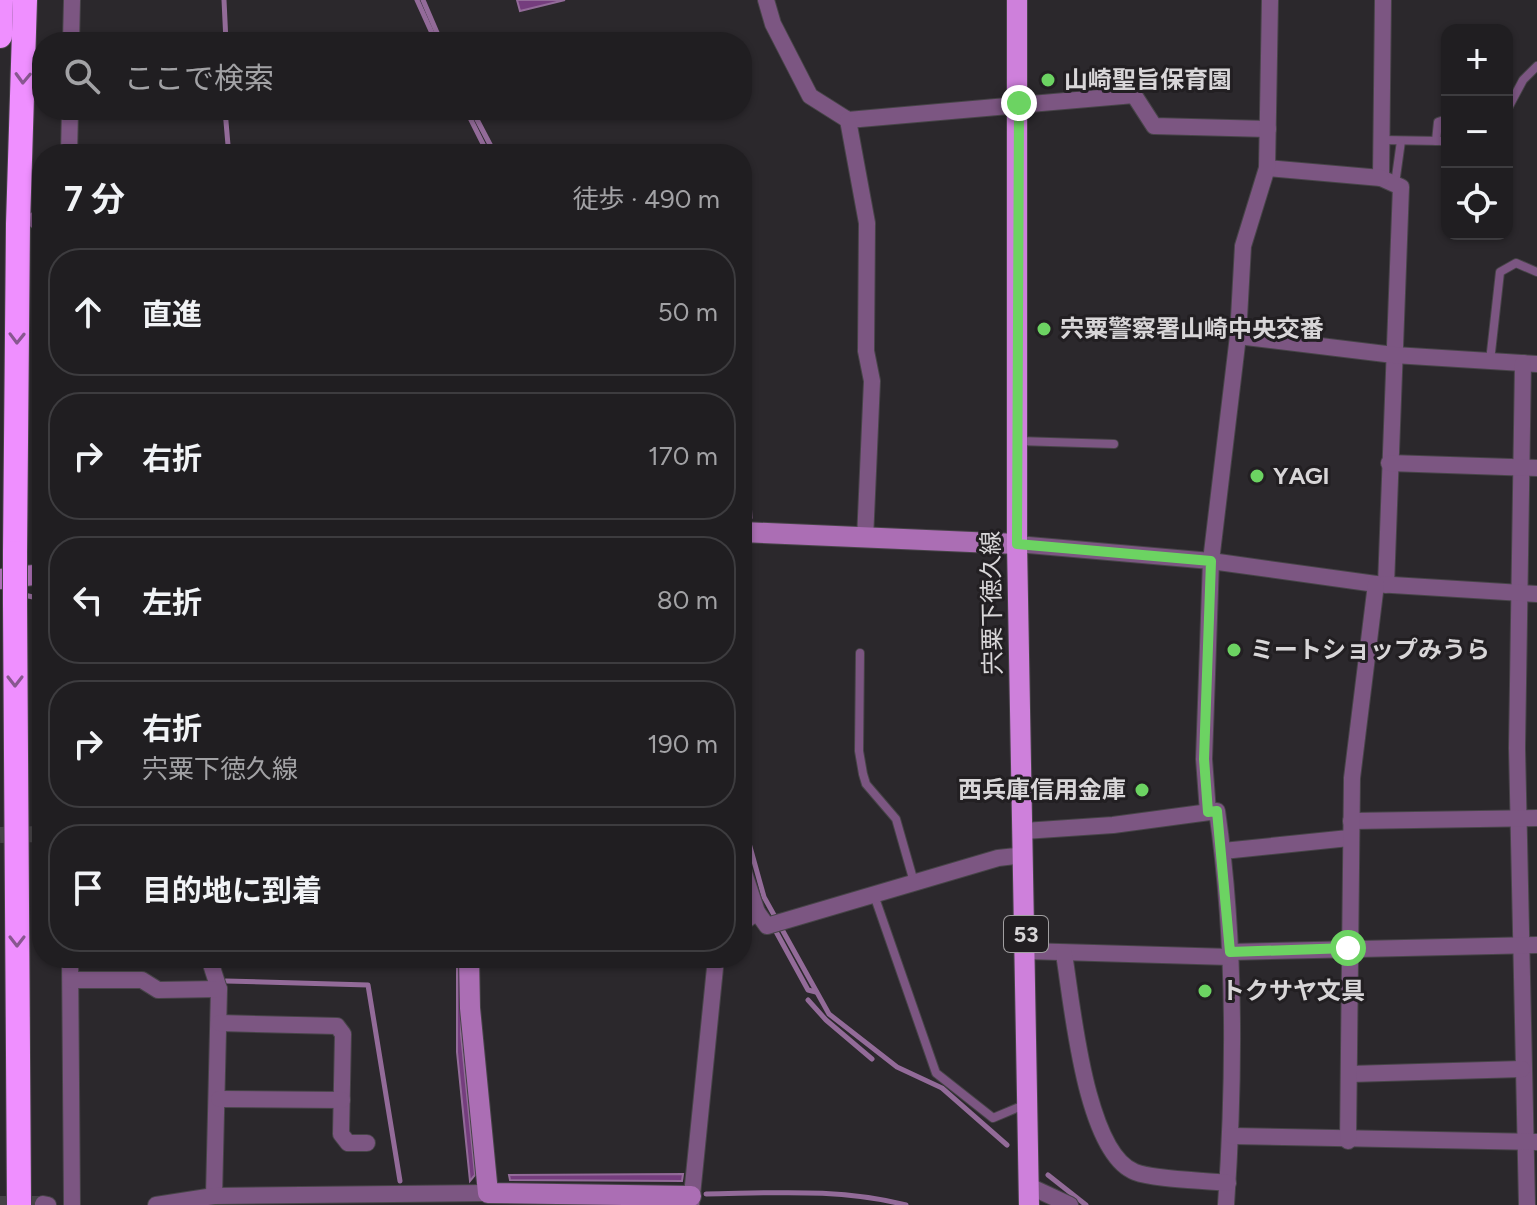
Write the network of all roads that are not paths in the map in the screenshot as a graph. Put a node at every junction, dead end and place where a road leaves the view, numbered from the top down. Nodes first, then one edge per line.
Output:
1 (1, 0) edge
2 (25, 0) edge
3 (72, 0) edge
4 (766, 0) edge
5 (1017, 0) edge
6 (1270, 0) edge
7 (1383, 0) edge
8 (71, 32) edge
9 (0, 36) edge
10 (1537, 66) edge
11 (1513, 99) edge
12 (1019, 103) junction
13 (70, 120) edge
14 (848, 120) junction
15 (1441, 121) edge
16 (1268, 129) junction
17 (1380, 140) junction
18 (1401, 141) junction
19 (69, 144) edge
20 (1267, 168) junction
21 (1388, 182) junction
22 (1537, 272) edge
23 (1238, 336) junction
24 (1394, 355) junction
25 (1490, 361) junction
26 (1530, 364) edge
27 (1017, 441) junction
28 (1114, 444) dead end
29 (1389, 463) junction
30 (1520, 468) junction
31 (1537, 468) edge
32 (752, 533) edge
33 (865, 539) junction
34 (1017, 544) junction
35 (1211, 561) junction
36 (32, 575) edge
37 (0, 579) edge
38 (1381, 584) junction
39 (1518, 592) junction
40 (1537, 594) edge
41 (860, 653) dead end
42 (1208, 812) junction
43 (1537, 818) edge
44 (1518, 819) junction
45 (1350, 829) junction
46 (1024, 831) junction
47 (1223, 851) junction
48 (1024, 855) junction
49 (914, 883) junction
50 (874, 895) junction
51 (752, 897) edge
52 (757, 912) junction
53 (752, 916) edge
54 (1530, 945) edge
55 (1348, 948) junction
56 (1026, 951) junction
57 (1064, 954) junction
58 (1230, 954) junction
59 (70, 968) edge
60 (212, 968) edge
61 (469, 968) edge
62 (715, 968) edge
63 (71, 980) junction
64 (219, 989) junction
65 (219, 1023) junction
66 (1530, 1025) edge
67 (1522, 1069) junction
68 (1350, 1074) junction
69 (219, 1099) junction
70 (342, 1100) junction
71 (1028, 1103) junction
72 (1232, 1136) junction
73 (1348, 1141) junction
74 (1531, 1142) edge
75 (367, 1143) dead end
76 (1228, 1183) junction
77 (488, 1193) junction
78 (214, 1196) junction
79 (1029, 1196) edge
80 (691, 1201) edge
81 (19, 1205) edge
82 (72, 1205) edge
83 (156, 1205) edge
84 (1070, 1205) edge
85 (1226, 1205) edge
86 (1527, 1205) edge

1 - 9 highway
2 -> 81 highway, bridge
3 - 8 street
4 - 14 street
5 - 12 main road, 宍粟下徳久線 / 53
6 - 16 street
7 - 17 street
10 - 11 lane
12 - 14 street
12 - 16 street
12 - 27 main road, 宍粟下徳久線 / 53
13 - 19 street
14 - 33 street
15 - 18 lane
16 - 20 street
17 - 18 lane
17 - 21 street
18 - 21 lane
20 - 21 street
20 - 23 street
21 - 24 street
22 - 25 lane
23 - 24 street
23 - 35 street
24 - 25 street
24 - 29 street
25 - 26 street
26 - 30 street
27 - 28 lane
27 - 34 main road, 宍粟下徳久線 / 53
29 - 30 street
29 - 38 street
30 - 31 street
30 - 39 street
32 - 33 street
33 - 34 street
34 - 35 street
34 - 46 main road, 宍粟下徳久線 / 53
35 - 38 street
35 - 42 street
36 - 37 street
38 - 39 street
38 - 45 street
39 - 40 street
39 - 44 street
41 - 49 lane
42 - 46 street
42 - 47 street
43 - 44 street
44 - 45 street
44 - 54 street
45 - 47 street
45 - 55 street
46 - 48 main road, 宍粟下徳久線 / 53
47 - 58 street
48 - 49 street
48 - 56 main road, 宍粟下徳久線 / 53
49 - 50 street
50 - 52 street
50 - 71 lane
51 - 52 street
52 - 53 street
54 - 55 street
54 - 66 street
55 - 58 street
55 - 68 street
56 - 57 street
56 - 71 main road, 宍粟下徳久線 / 53
57 - 58 street
57 - 76 street
58 - 72 street
59 - 63 street
60 - 64 street
61 - 77 street
62 - 80 street
63 - 64 street
63 - 82 street
64 - 65 street
65 - 69 street
65 - 70 street
66 - 67 street
67 - 68 street
67 - 74 street
68 - 73 street
69 - 70 street
69 - 78 street
70 - 75 street
71 - 79 main road, 宍粟下徳久線 / 53
72 - 73 street
72 - 76 street
73 - 74 street
74 - 86 street
76 - 85 street
77 - 78 street
77 - 80 street
78 - 83 street
79 - 84 street

